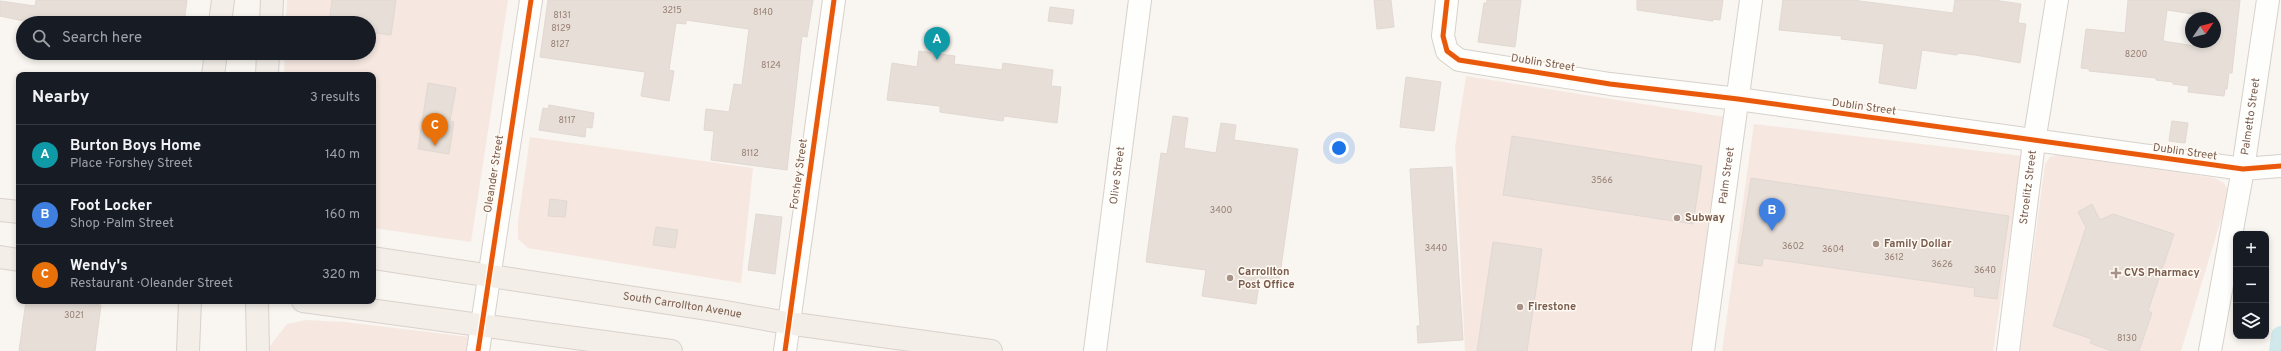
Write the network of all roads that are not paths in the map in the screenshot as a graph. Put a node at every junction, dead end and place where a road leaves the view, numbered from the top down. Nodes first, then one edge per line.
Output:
1 (223, 0) edge
2 (272, 0) edge
3 (531, 0) edge
4 (834, 0) edge
5 (1447, 0) edge
6 (1751, 0) edge
7 (2057, 0) edge
8 (2268, 0) edge
9 (1139, 8) edge
10 (221, 16) edge
11 (271, 16) edge
12 (215, 60) edge
13 (268, 60) edge
14 (213, 72) edge
15 (267, 72) edge
16 (1738, 99) junction
17 (2034, 142) junction
18 (2273, 166) edge
19 (2243, 169) junction
20 (0, 210) edge
21 (16, 212) edge
22 (0, 257) edge
23 (376, 258) edge
24 (16, 260) edge
25 (488, 275) junction
26 (190, 304) edge
27 (257, 304) edge
28 (327, 304) edge
29 (787, 323) junction
30 (481, 324) junction
31 (188, 351) edge
32 (258, 351) edge
33 (478, 351) edge
34 (671, 351) edge
35 (785, 351) edge
36 (991, 351) edge
37 (1095, 351) edge
38 (1703, 351) edge
39 (2008, 351) edge
40 (2210, 351) edge

1 - 10 main road
2 - 11 main road
3 - 25 street, Oleander Street
4 - 29 street, Forshey Street
5 - 16 street, Dublin Street
6 - 16 street, Palm Street
7 - 17 street, Stroelitz Street
8 - 19 street, Palmetto Street
9 - 37 street, Olive Street
12 - 14 main road
13 - 15 main road
16 - 17 street, Dublin Street
16 - 38 street, Palm Street
17 - 19 street, Dublin Street
17 - 39 street, Stroelitz Street
18 - 19 street, Dublin Street
19 - 40 street, Palmetto Street
20 - 21 main road
22 - 24 main road
23 - 25 main road, South Carrollton Avenue
25 - 29 main road, South Carrollton Avenue
25 - 30 street, Oleander Street
26 - 31 main road
27 - 32 main road
28 - 30 main road
29 - 35 street, Forshey Street
29 - 36 main road, South Carrollton Avenue
30 - 33 street, Oleander Street
30 - 34 main road

